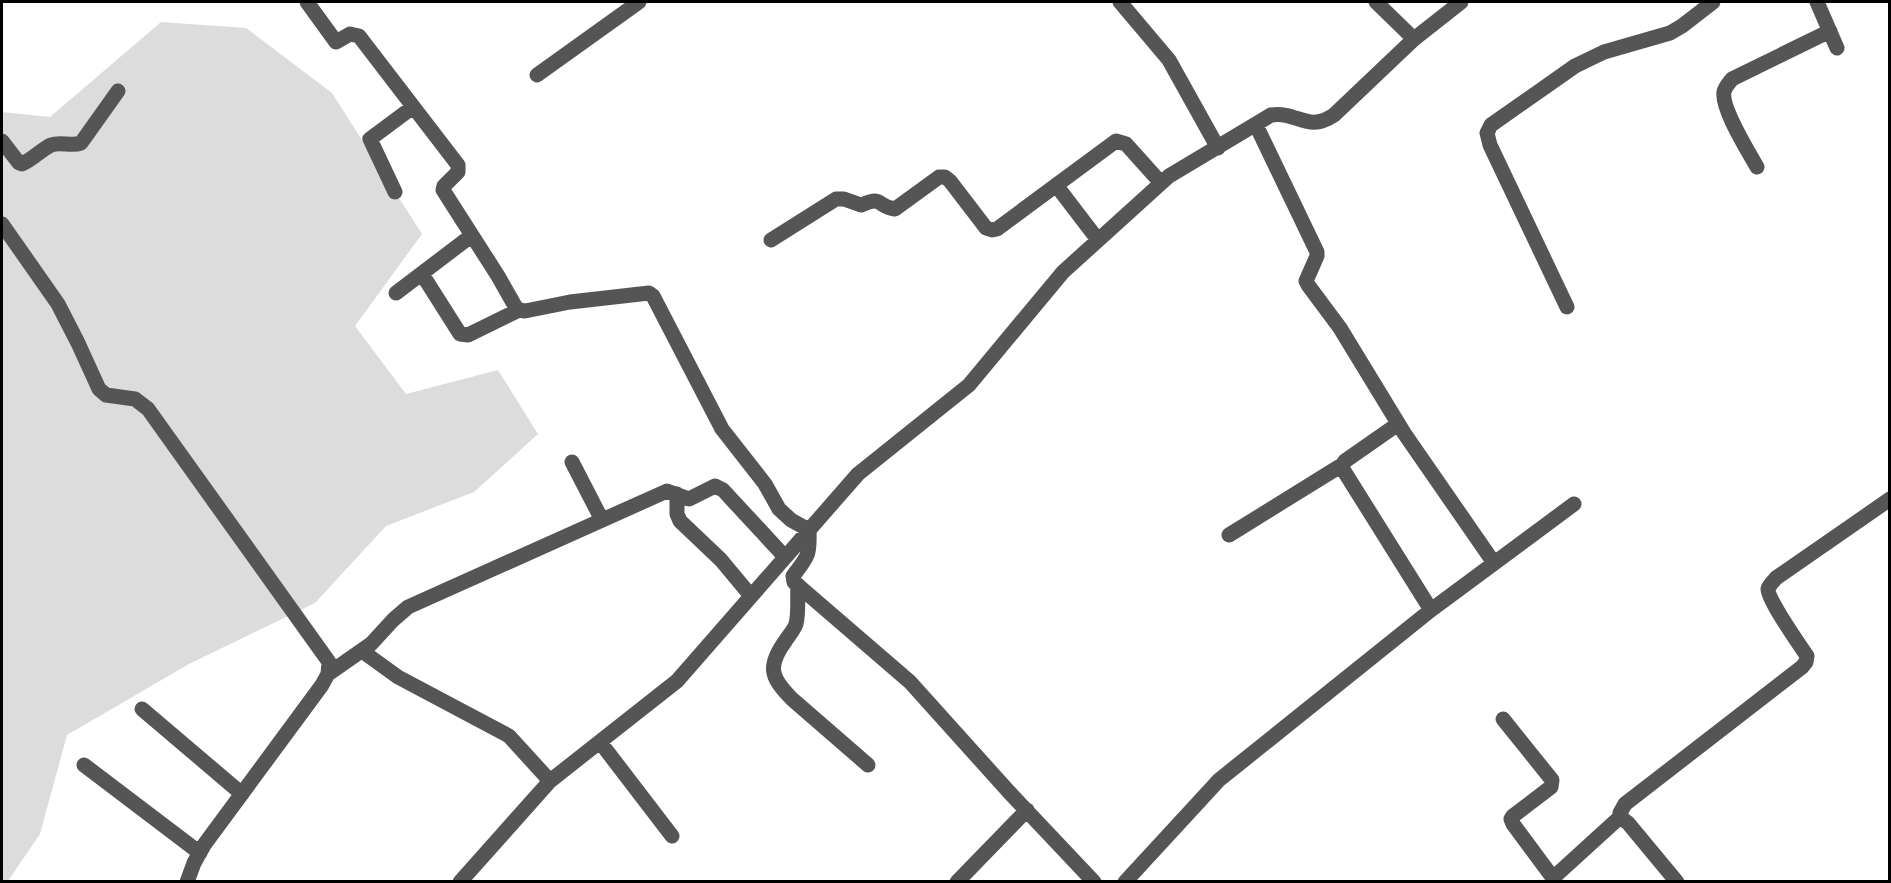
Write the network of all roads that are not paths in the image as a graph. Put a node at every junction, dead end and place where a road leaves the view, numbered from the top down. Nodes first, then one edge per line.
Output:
1 (307, 2) edge
2 (639, 2) edge
3 (1120, 2) edge
4 (1376, 2) edge
5 (1461, 2) edge
6 (1713, 2) edge
7 (1817, 2) edge
8 (1830, 31) junction
9 (1414, 39) junction
10 (1837, 48) dead end
11 (537, 75) dead end
12 (118, 92) dead end
13 (413, 106) junction
14 (1256, 125) junction
15 (2, 141) edge
16 (1218, 148) junction
17 (1757, 167) dead end
18 (1161, 183) junction
19 (1056, 185) junction
20 (395, 192) dead end
21 (2, 224) edge
22 (471, 236) junction
23 (771, 240) dead end
24 (1098, 240) junction
25 (422, 273) junction
26 (396, 293) dead end
27 (1567, 307) dead end
28 (519, 310) junction
29 (1398, 424) junction
30 (572, 462) dead end
31 (1342, 465) junction
32 (676, 494) junction
33 (1890, 499) edge
34 (1574, 504) dead end
35 (602, 520) junction
36 (809, 530) junction
37 (1229, 535) dead end
38 (785, 557) junction
39 (1494, 563) junction
40 (798, 585) junction
41 (751, 596) junction
42 (1431, 610) junction
43 (362, 651) junction
44 (328, 674) junction
45 (142, 709) dead end
46 (1503, 719) dead end
47 (600, 742) junction
48 (84, 765) dead end
49 (868, 765) dead end
50 (550, 781) junction
51 (242, 794) junction
52 (1027, 810) junction
53 (1620, 817) junction
54 (672, 836) dead end
55 (200, 853) junction
56 (1553, 880) edge
57 (187, 882) edge
58 (460, 882) edge
59 (957, 882) edge
60 (1094, 882) edge
61 (1125, 882) edge
62 (1677, 882) edge

1 - 13 street
2 - 11 street
3 - 16 street
4 - 9 street
5 - 9 street
6 - 27 street
7 - 8 street
8 - 10 street
8 - 17 street
9 - 14 street
12 - 15 street
13 - 20 street
13 - 22 street
14 - 16 street
14 - 29 street
16 - 18 street
18 - 19 street
18 - 24 street
19 - 23 street
19 - 24 street
21 - 44 street
22 - 25 street
22 - 28 street
24 - 36 street
25 - 26 street
25 - 28 street
28 - 36 street
29 - 31 street
29 - 39 street
30 - 35 street
31 - 37 street
31 - 42 street
32 - 35 street
32 - 38 street
32 - 41 street
33 - 53 street
34 - 39 street
35 - 43 street
36 - 38 street
36 - 40 street
38 - 41 street
39 - 42 street
40 - 49 street
40 - 52 street
41 - 47 street
42 - 61 street
43 - 44 street
43 - 50 street
44 - 51 street
45 - 51 street
46 - 56 street
47 - 50 street
47 - 54 street
48 - 55 street
50 - 58 street
51 - 55 street
52 - 59 street
52 - 60 street
53 - 56 street
53 - 62 street
55 - 57 street

